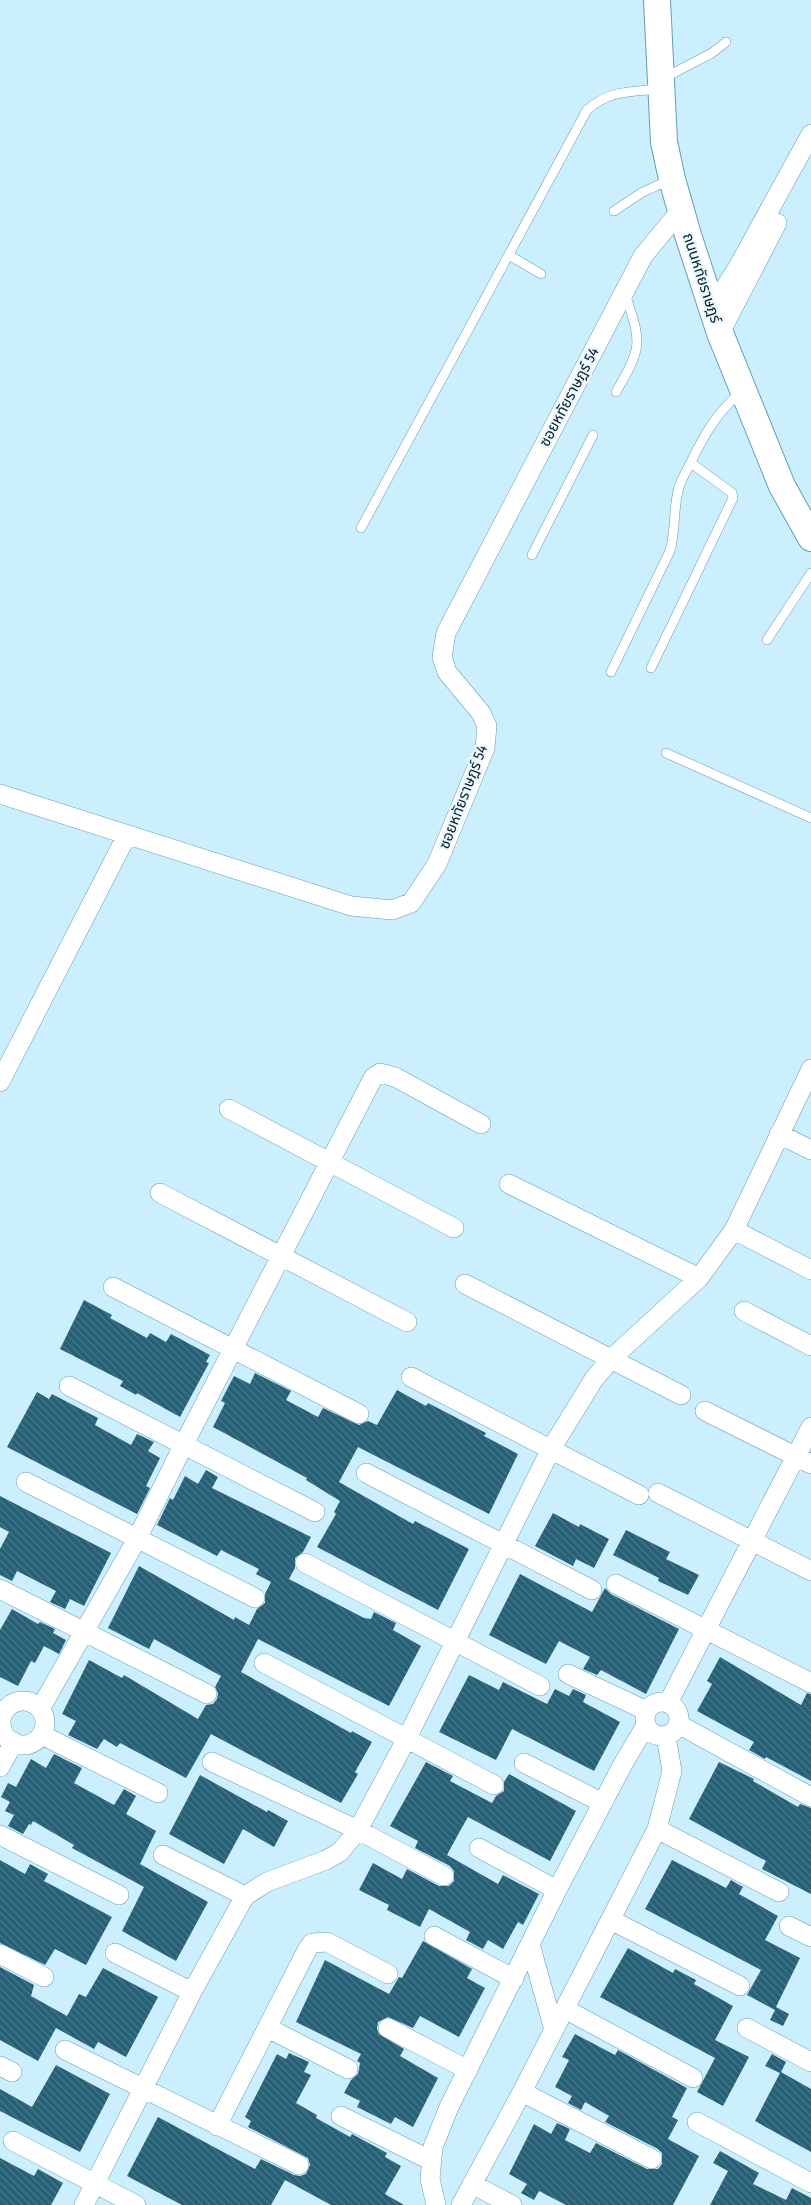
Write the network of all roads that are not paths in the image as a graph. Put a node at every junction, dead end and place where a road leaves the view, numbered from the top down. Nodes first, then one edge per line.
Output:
1 (657, 0) edge
2 (726, 42) dead end
3 (661, 84) junction
4 (811, 134) edge
5 (672, 179) junction
6 (799, 179) dead end
7 (681, 210) junction
8 (614, 211) dead end
9 (509, 255) junction
10 (541, 274) dead end
11 (625, 291) junction
12 (712, 308) junction
13 (720, 332) junction
14 (743, 389) junction
15 (616, 392) dead end
16 (593, 436) dead end
17 (691, 463) junction
18 (361, 528) dead end
19 (811, 538) edge
20 (532, 555) dead end
21 (811, 573) edge
22 (767, 640) dead end
23 (651, 668) dead end
24 (611, 672) dead end
25 (666, 753) dead end
26 (0, 794) edge
27 (811, 818) edge
28 (127, 835) junction
29 (811, 1069) edge
30 (0, 1082) edge
31 (229, 1109) dead end
32 (481, 1124) dead end
33 (779, 1134) junction
34 (811, 1150) edge
35 (328, 1162) junction
36 (509, 1184) dead end
37 (160, 1193) dead end
38 (454, 1228) dead end
39 (734, 1230) junction
40 (281, 1256) junction
41 (811, 1270) edge
42 (699, 1278) junction
43 (465, 1284) dead end
44 (113, 1287) dead end
45 (744, 1311) dead end
46 (407, 1322) dead end
47 (811, 1346) edge
48 (233, 1350) junction
49 (611, 1359) junction
50 (411, 1377) dead end
51 (69, 1386) dead end
52 (681, 1396) dead end
53 (705, 1411) dead end
54 (358, 1414) dead end
55 (811, 1427) edge
56 (184, 1444) junction
57 (551, 1449) junction
58 (803, 1460) edge
59 (366, 1473) dead end
60 (26, 1482) dead end
61 (315, 1512) dead end
62 (137, 1539) junction
63 (751, 1540) junction
64 (503, 1544) junction
65 (305, 1563) dead end
66 (811, 1571) edge
67 (616, 1584) dead end
68 (0, 1589) edge
69 (592, 1590) dead end
70 (255, 1598) dead end
71 (706, 1630) junction
72 (84, 1633) junction
73 (454, 1639) junction
74 (264, 1664) dead end
75 (568, 1674) dead end
76 (811, 1683) edge
77 (540, 1686) dead end
78 (207, 1694) dead end
79 (668, 1703) junction
80 (40, 1709) junction
81 (2, 1712) edge
82 (646, 1718) junction
83 (672, 1730) junction
84 (42, 1735) junction
85 (407, 1738) junction
86 (14, 1742) junction
87 (212, 1762) dead end
88 (524, 1763) dead end
89 (0, 1767) edge
90 (494, 1785) dead end
91 (158, 1793) dead end
92 (811, 1797) edge
93 (603, 1803) junction
94 (658, 1829) junction
95 (358, 1830) junction
96 (0, 1835) edge
97 (479, 1848) dead end
98 (163, 1855) dead end
99 (444, 1876) dead end
100 (557, 1890) junction
101 (779, 1892) dead end
102 (119, 1896) dead end
103 (245, 1896) junction
104 (611, 1920) junction
105 (789, 1926) dead end
106 (434, 1936) dead end
107 (811, 1937) edge
108 (530, 1944) junction
109 (116, 1952) dead end
110 (0, 1954) edge
111 (388, 1974) dead end
112 (44, 1976) dead end
113 (514, 1979) junction
114 (740, 1986) dead end
115 (192, 1992) junction
116 (565, 2009) junction
117 (268, 2028) junction
118 (388, 2028) dead end
119 (747, 2028) dead end
120 (554, 2030) junction
121 (65, 2050) dead end
122 (811, 2062) edge
123 (348, 2069) dead end
124 (468, 2070) junction
125 (693, 2078) dead end
126 (143, 2090) junction
127 (522, 2092) junction
128 (341, 2116) dead end
129 (697, 2122) dead end
130 (217, 2126) junction
131 (13, 2141) dead end
132 (652, 2159) dead end
133 (432, 2161) junction
134 (299, 2165) dead end
135 (811, 2183) edge
136 (95, 2184) junction
137 (472, 2184) junction
138 (84, 2205) edge
139 (136, 2205) edge
140 (436, 2205) edge
141 (460, 2205) edge
142 (512, 2205) edge

1 - 3 main road, ถนนหทัยราษฎร์
2 - 3 lane
3 - 5 main road, ถนนหทัยราษฎร์
3 - 9 lane
4 - 12 street
5 - 7 main road, ถนนหทัยราษฎร์
5 - 8 lane
6 - 13 street
7 - 11 street, ซอยหทัยราษฎร์ 54
7 - 12 main road, ถนนหทัยราษฎร์
9 - 10 lane
9 - 18 lane
11 - 15 lane
11 - 28 street, ซอยหทัยราษฎร์ 54
12 - 13 main road, ถนนหทัยราษฎร์
13 - 14 main road, ถนนหทัยราษฎร์
14 - 17 lane
14 - 19 main road, ถนนหทัยราษฎร์
16 - 20 lane
17 - 23 lane
17 - 24 lane
21 - 22 lane
25 - 27 lane
26 - 28 street, ซอยหทัยราษฎร์ 54
28 - 30 street
29 - 33 street
31 - 35 street
32 - 35 street
33 - 34 street
33 - 39 street
35 - 38 street
35 - 40 street
36 - 42 street
37 - 40 street
39 - 41 street
39 - 42 street
40 - 46 street
40 - 48 street
42 - 49 street
43 - 49 street
44 - 48 street
45 - 47 street
48 - 54 street
48 - 56 street
49 - 52 street
49 - 57 street
50 - 57 street
51 - 56 street
53 - 58 street
55 - 58 street
56 - 61 street
56 - 62 street
57 - 63 street
57 - 64 street
58 - 63 street
59 - 64 street
60 - 62 street
62 - 70 street
62 - 72 street
63 - 66 street
63 - 71 street
64 - 69 street
64 - 73 street
65 - 73 street
67 - 71 street
68 - 72 street
71 - 76 street
71 - 79 street
72 - 78 street
72 - 80 street
73 - 77 street
73 - 85 street
74 - 85 street
75 - 82 street
79 - 82 street
79 - 83 street
80 - 81 street
80 - 84 street
81 - 86 street
82 - 83 street
82 - 93 street
83 - 92 street
83 - 94 street
84 - 86 street
84 - 91 street
85 - 90 street
85 - 95 street
86 - 89 street
87 - 95 street
88 - 93 street
93 - 100 street
94 - 101 street
94 - 104 street
95 - 99 street
95 - 103 street
96 - 102 street
97 - 100 street
98 - 103 street
100 - 108 street
103 - 115 street
104 - 114 street
104 - 116 street
105 - 107 street
106 - 113 street
108 - 113 street
108 - 120 street
109 - 115 street
110 - 112 street
111 - 117 street
113 - 124 street
115 - 126 street
116 - 120 street
116 - 125 street
117 - 123 street
117 - 130 street
118 - 124 street
119 - 122 street
120 - 127 street
121 - 126 street
124 - 133 street
126 - 130 street
126 - 136 street
127 - 132 street
127 - 137 street
128 - 133 street
129 - 135 street
130 - 134 street
131 - 136 street
133 - 140 street
136 - 138 street
136 - 139 street
137 - 141 street
137 - 142 street

